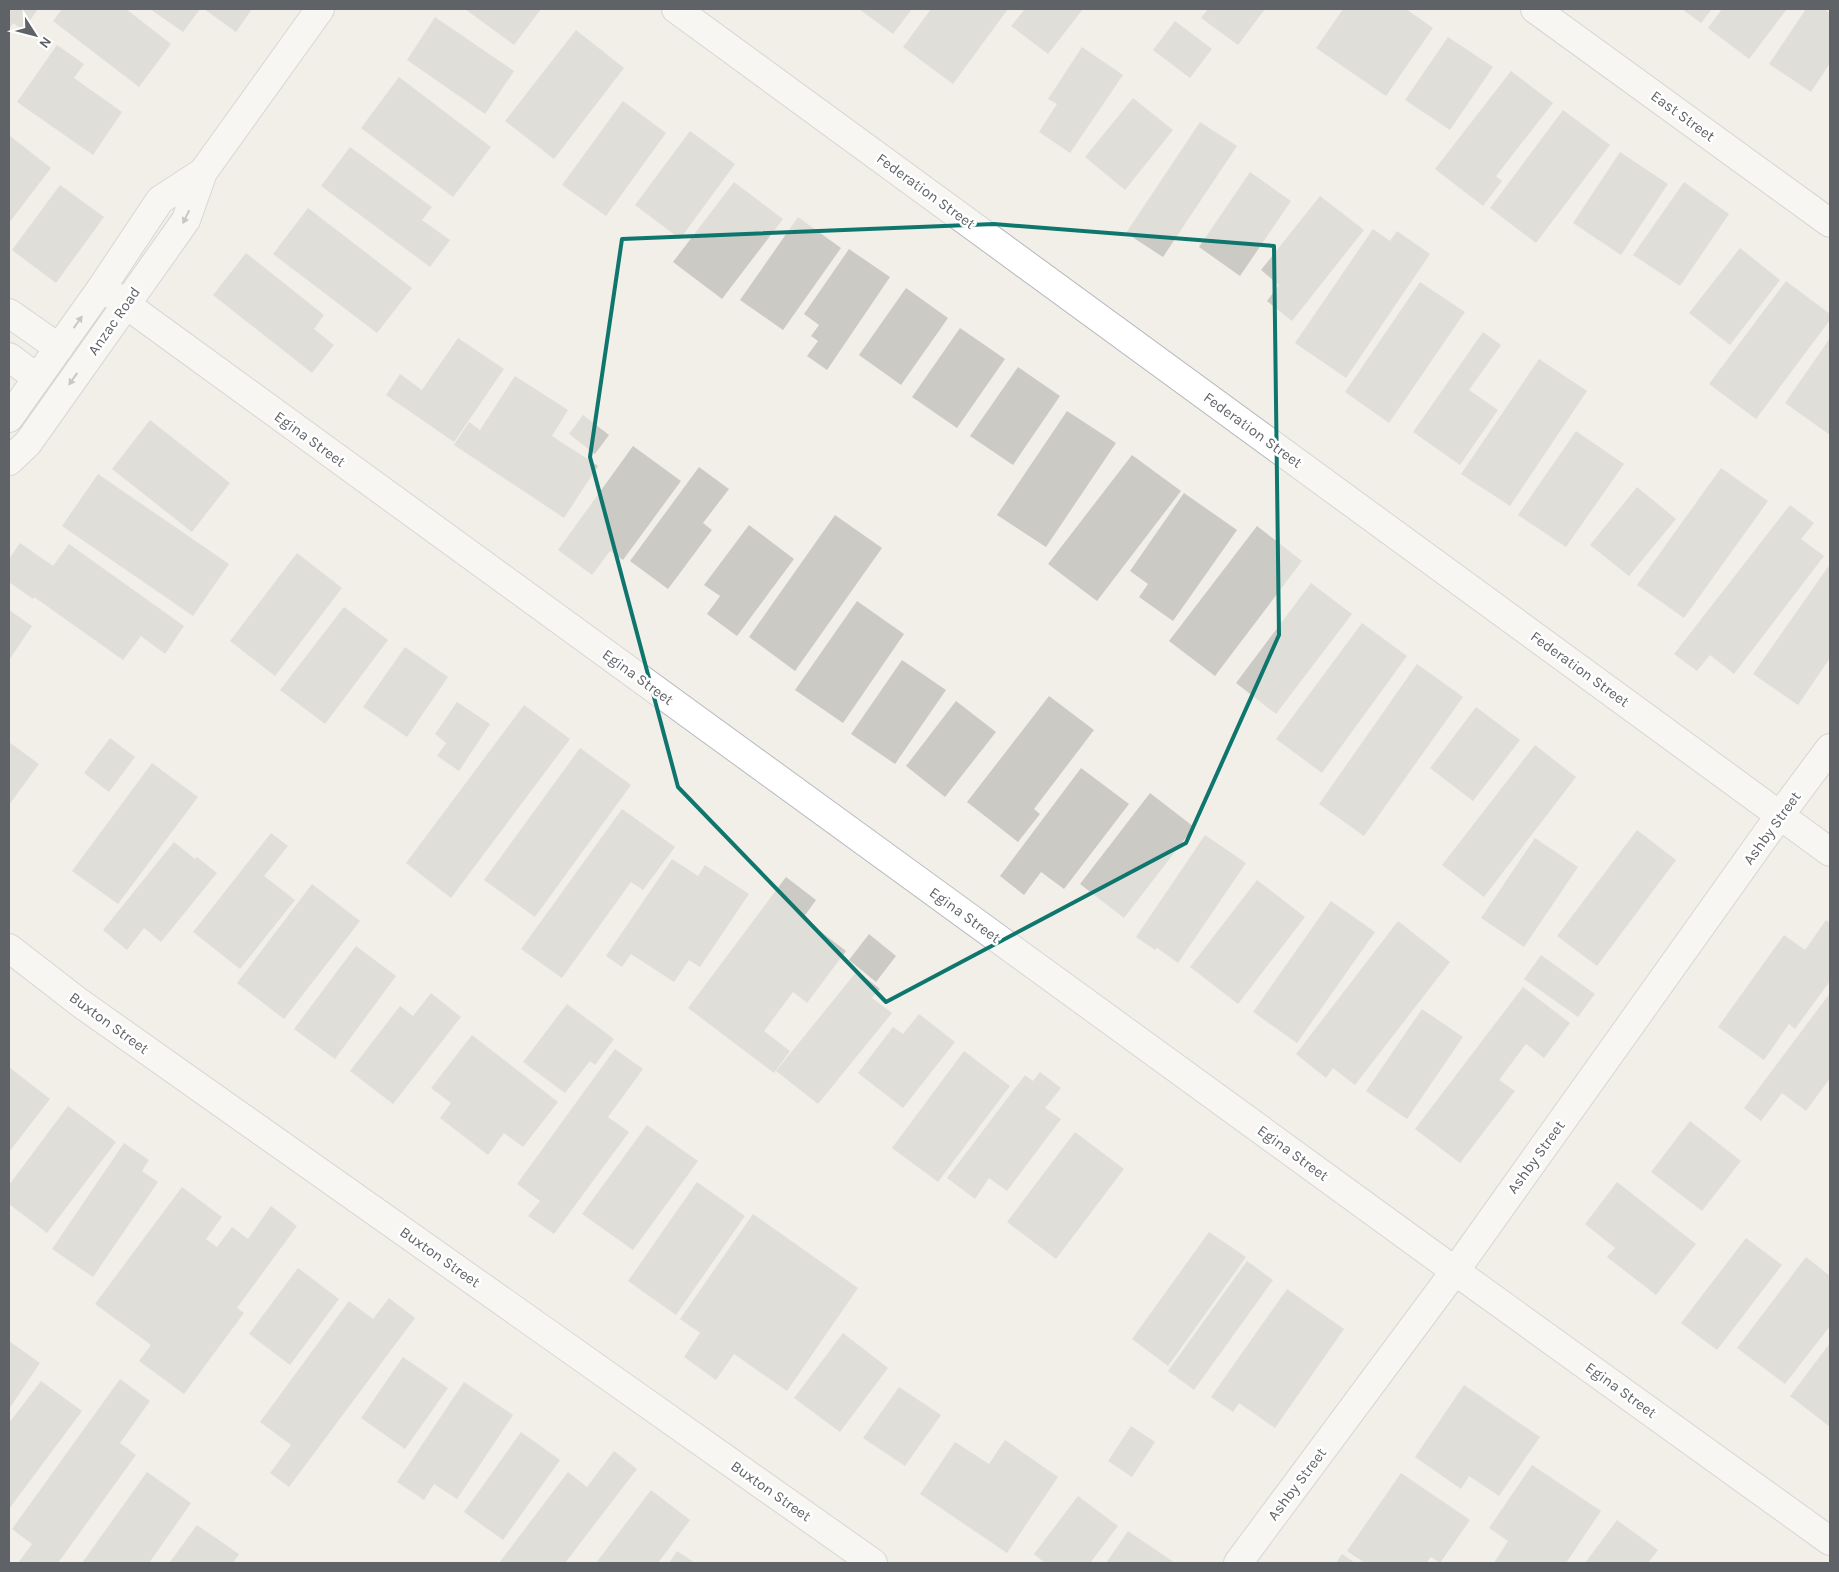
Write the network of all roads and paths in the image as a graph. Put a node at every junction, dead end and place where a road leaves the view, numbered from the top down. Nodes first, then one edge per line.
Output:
1 (320, 9) edge
2 (676, 9) edge
3 (1535, 9) edge
4 (203, 172) junction
5 (1830, 223) edge
6 (102, 287) junction
7 (126, 305) junction
8 (9, 313) edge
9 (59, 348) junction
10 (9, 357) edge
11 (37, 378) junction
12 (9, 418) edge
13 (9, 461) edge
14 (1830, 748) edge
15 (1780, 815) junction
16 (1830, 852) edge
17 (9, 948) edge
18 (1455, 1271) junction
19 (1830, 1541) edge
20 (873, 1563) edge
21 (1238, 1563) edge

1 - 4 street, Anzac Road
2 - 15 street, Federation Street
3 - 5 street, East Street
4 - 6 street, Anzac Road
4 -> 7 street, Anzac Road
6 - 7 street, Egina Street
9 -> 6 street, Anzac Road
7 -> 13 street, Anzac Road
7 - 18 street, Egina Street
8 - 9 street
9 - 11 street, Anzac Road
10 - 11 street
11 - 12 street, Anzac Road
14 - 15 street, Ashby Street
15 - 16 street, Federation Street
15 - 18 street, Ashby Street
17 - 20 street, Buxton Street
18 - 19 street, Egina Street
18 - 21 street, Ashby Street

